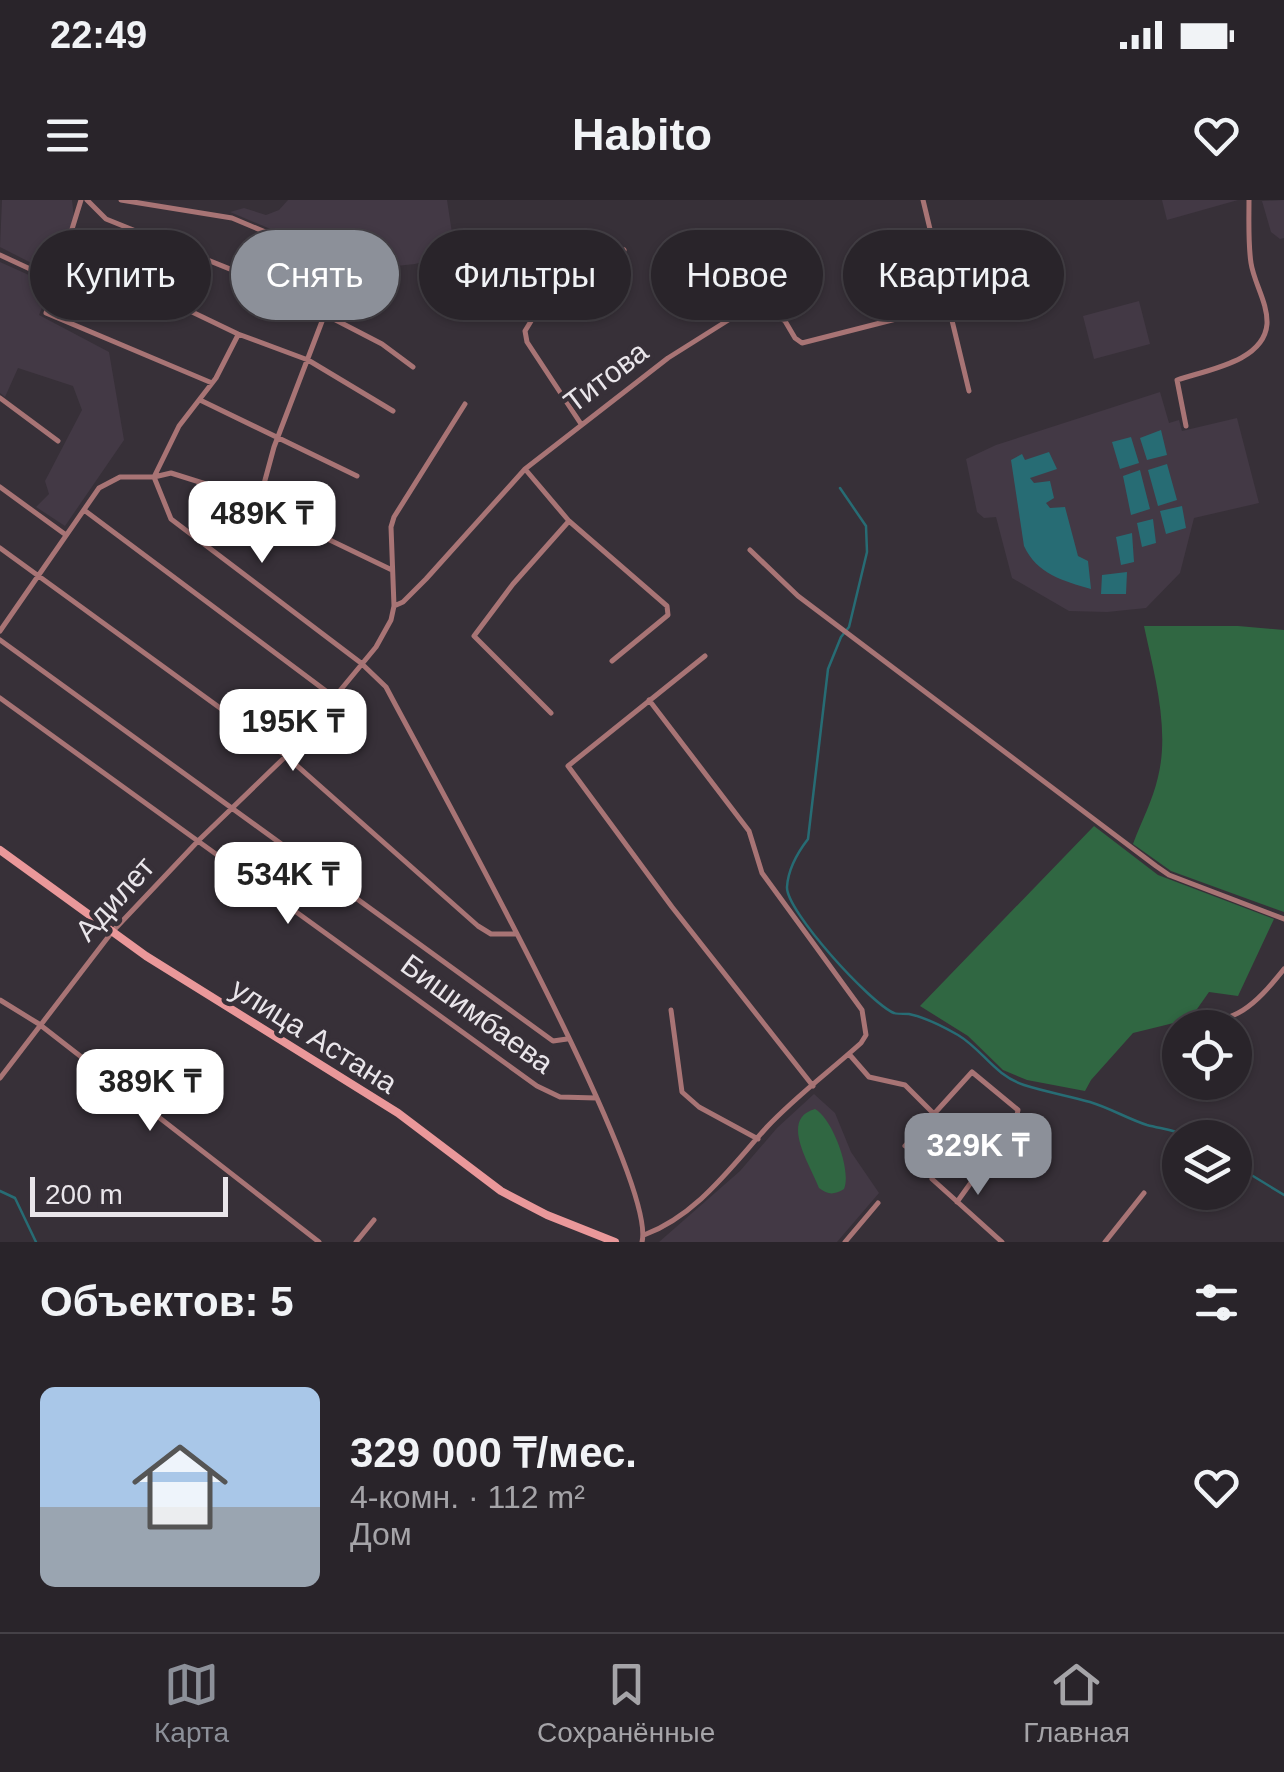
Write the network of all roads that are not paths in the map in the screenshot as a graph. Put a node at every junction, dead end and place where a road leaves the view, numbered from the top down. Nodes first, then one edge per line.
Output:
1 (84, 200) edge
2 (121, 200) edge
3 (922, 200) edge
4 (1248, 200) edge
5 (74, 230) edge
6 (261, 230) edge
7 (929, 230) edge
8 (0, 255) edge
9 (30, 269) edge
10 (231, 272) edge
11 (62, 320) edge
12 (209, 320) edge
13 (324, 320) edge
14 (341, 320) edge
15 (532, 320) edge
16 (891, 320) edge
17 (951, 320) edge
18 (238, 334) junction
19 (308, 360) junction
20 (413, 368) dead end
21 (212, 384) junction
22 (970, 391) dead end
23 (0, 398) edge
24 (200, 400) junction
25 (466, 404) dead end
26 (393, 411) dead end
27 (581, 424) junction
28 (1186, 426) dead end
29 (278, 437) junction
30 (58, 441) dead end
31 (525, 469) junction
32 (356, 476) dead end
33 (154, 478) junction
34 (0, 487) edge
35 (258, 506) junction
36 (84, 510) junction
37 (570, 521) junction
38 (66, 535) junction
39 (0, 548) edge
40 (750, 550) dead end
41 (392, 570) junction
42 (38, 576) junction
43 (394, 606) junction
44 (0, 630) edge
45 (0, 640) edge
46 (705, 656) dead end
47 (612, 661) dead end
48 (360, 663) junction
49 (334, 697) junction
50 (0, 698) edge
51 (650, 700) junction
52 (551, 714) dead end
53 (286, 756) junction
54 (232, 811) junction
55 (199, 840) junction
56 (0, 850) edge
57 (1284, 919) edge
58 (112, 932) junction
59 (515, 934) junction
60 (1284, 970) edge
61 (0, 1000) edge
62 (671, 1010) dead end
63 (1246, 1010) edge
64 (40, 1024) junction
65 (569, 1039) junction
66 (848, 1054) junction
67 (0, 1078) edge
68 (813, 1086) junction
69 (596, 1098) junction
70 (934, 1114) junction
71 (758, 1139) junction
72 (905, 1146) dead end
73 (932, 1179) dead end
74 (1144, 1193) dead end
75 (957, 1202) junction
76 (878, 1203) dead end
77 (374, 1220) dead end
78 (644, 1239) edge
79 (319, 1242) edge
80 (356, 1242) edge
81 (615, 1242) edge
82 (845, 1242) edge
83 (1002, 1242) edge
84 (1105, 1242) edge

1 - 5 street
1 - 10 street
2 - 6 street
3 - 7 street
4 - 28 street
8 - 9 street
11 - 21 street
12 - 18 street
13 - 19 street
14 - 20 street
15 - 27 street
16 - 27 street, Титова
17 - 22 street
18 - 19 street
18 - 21 street
19 - 26 street
19 - 29 street
21 - 24 street
23 - 30 street
24 - 29 street
24 - 33 street
25 - 41 street
27 - 31 street, Титова
29 - 32 street
29 - 35 street
31 - 37 street
31 - 43 street, Титова
33 - 35 street
33 - 36 street
33 - 48 street
34 - 38 street
35 - 41 street
36 - 38 street
36 - 49 street
37 - 47 street
37 - 52 street
38 - 42 street
39 - 42 street
40 - 57 street
41 - 43 street
42 - 44 street
42 - 53 street
43 - 48 street, Адилет
45 - 54 street
46 - 51 street
48 - 49 street, Адилет
48 - 59 street
49 - 53 street, Адилет
50 - 55 street, Бишимбаева
51 - 66 street
51 - 68 street
53 - 54 street, Адилет
53 - 59 street
54 - 55 street, Адилет
54 - 65 street
55 - 58 street, Адилет
55 - 69 street, Бишимбаева
56 - 58 main road, улица Астана
58 - 64 street, Адилет
58 - 81 main road, улица Астана
59 - 65 street
60 - 63 street
61 - 64 street
62 - 71 street
64 - 67 street, Адилет
64 - 79 street
65 - 69 street
66 - 68 street
66 - 70 street
68 - 71 street
69 - 78 street
70 - 72 street
70 - 75 street
71 - 78 street
73 - 75 street
74 - 84 street
75 - 83 street
76 - 82 street
77 - 80 street

